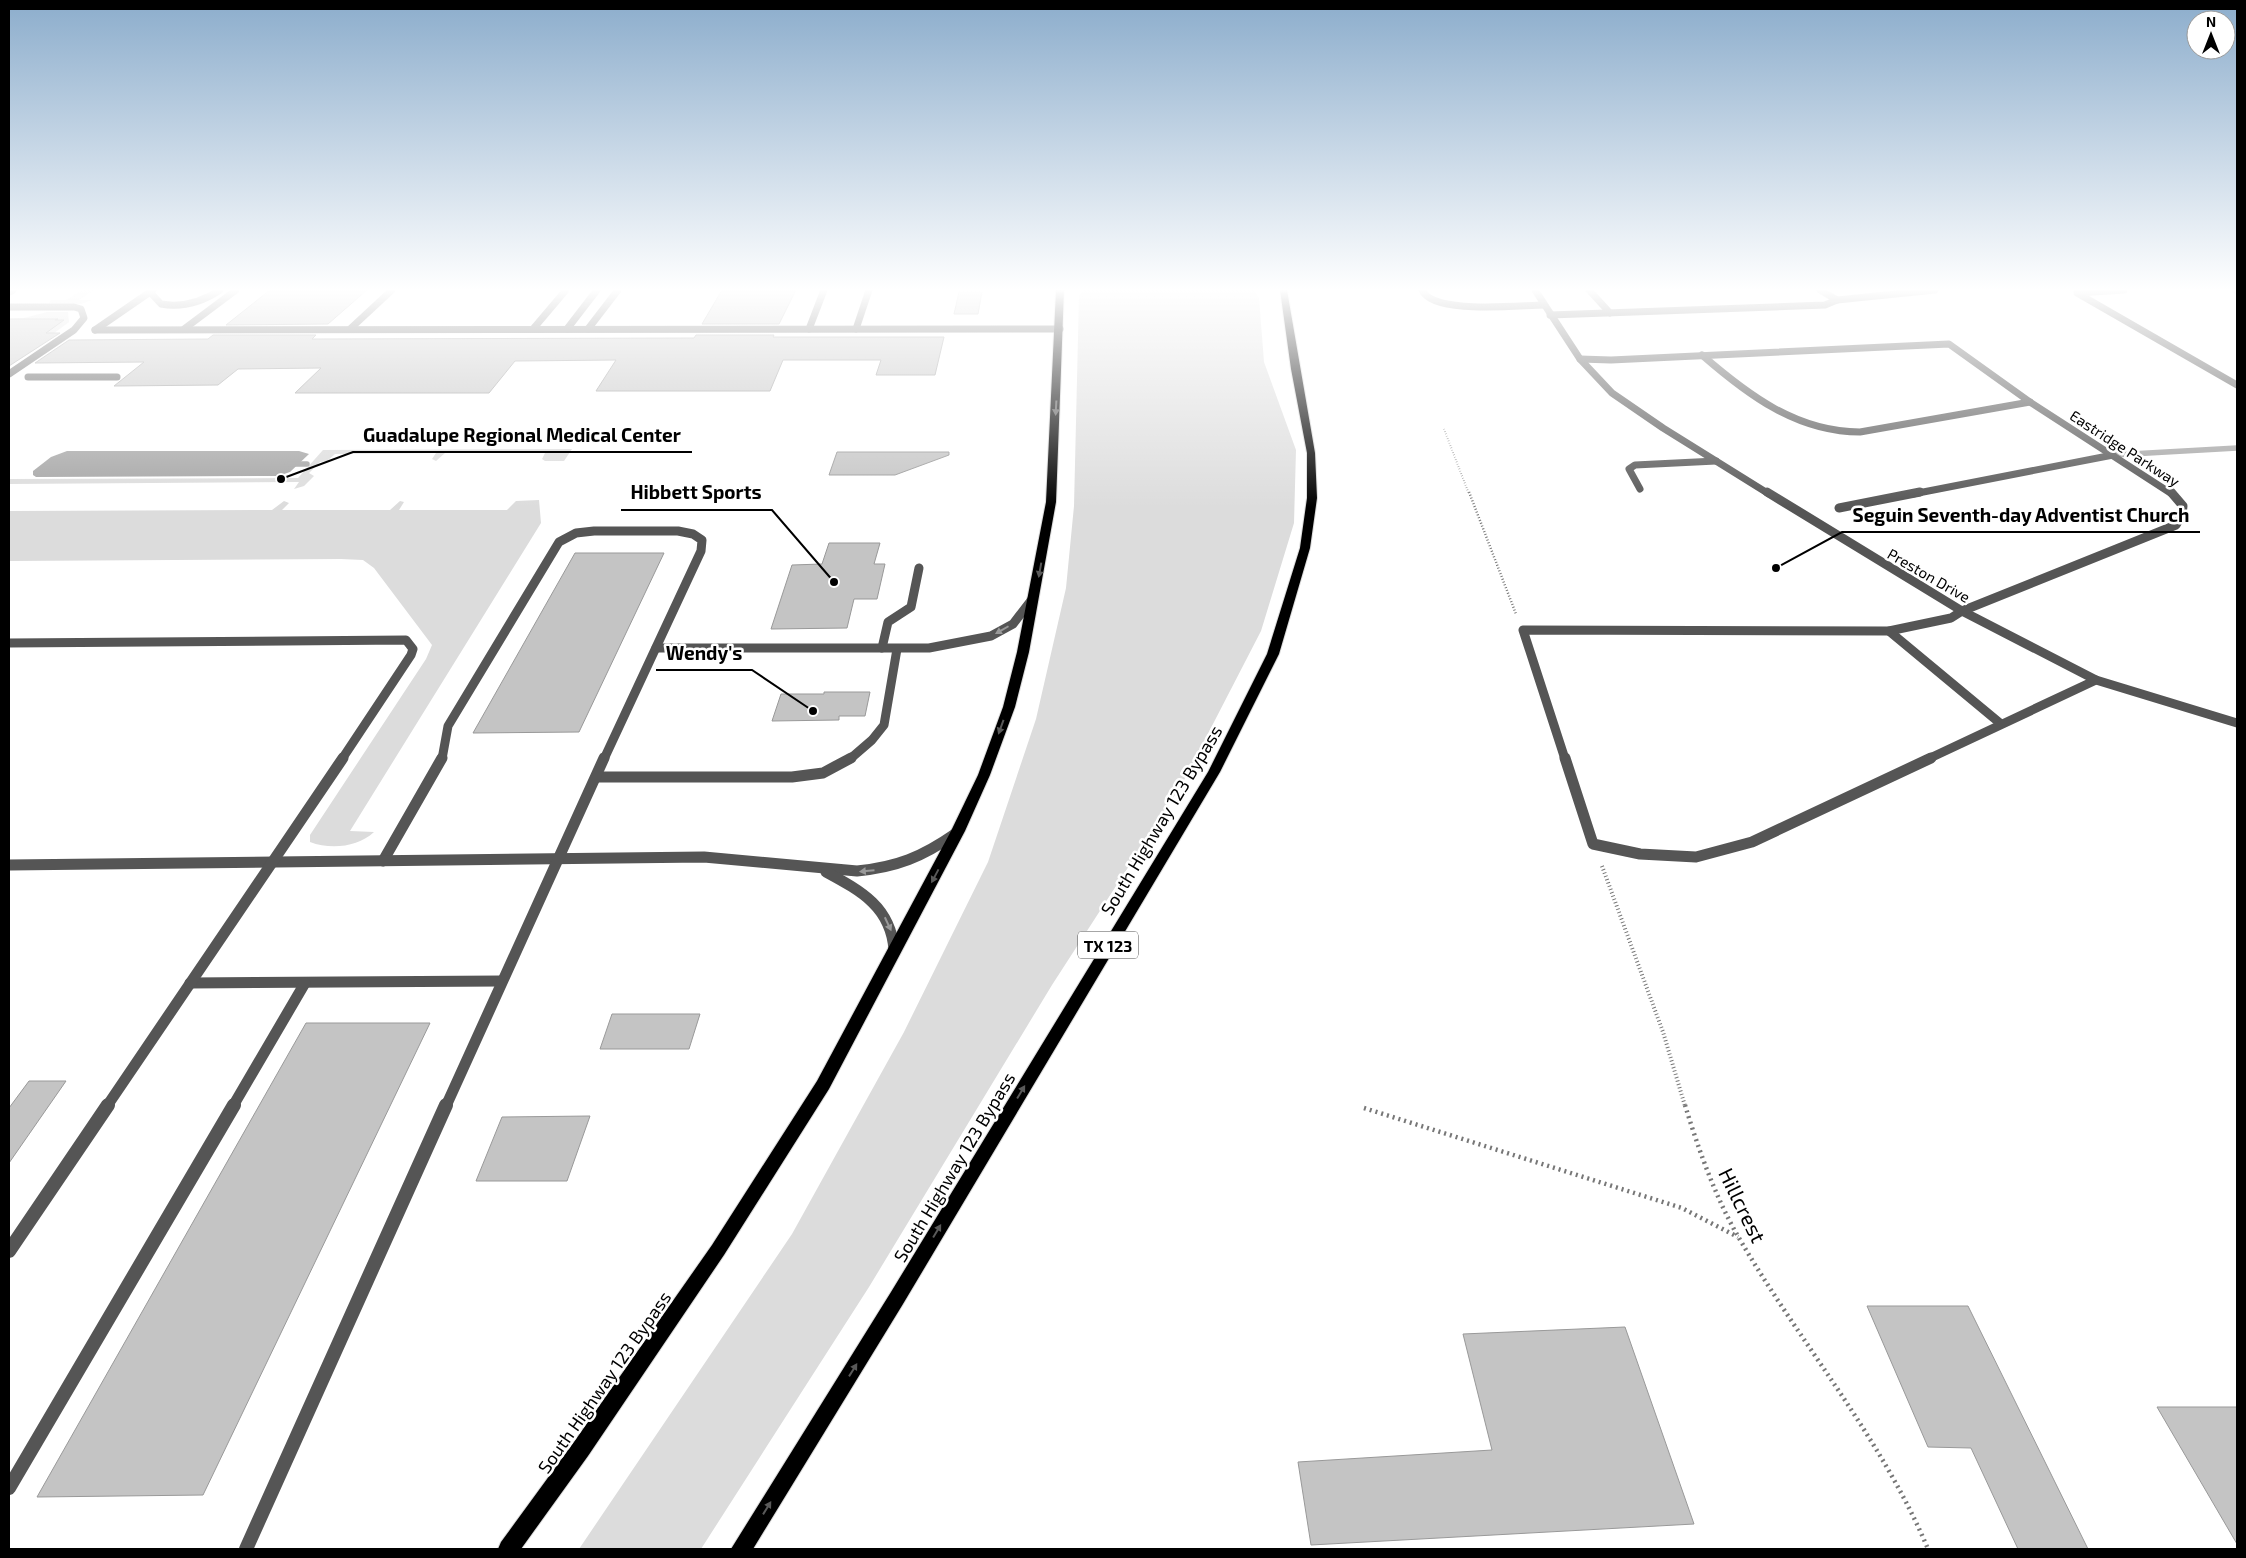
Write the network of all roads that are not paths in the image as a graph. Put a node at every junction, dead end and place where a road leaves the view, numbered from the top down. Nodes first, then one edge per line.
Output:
1 (26, 363) edge
2 (1058, 363) edge
3 (1294, 363) edge
4 (1583, 363) edge
5 (1711, 363) edge
6 (1975, 363) edge
7 (2198, 363) edge
8 (9, 374) edge
9 (28, 377) dead end
10 (117, 377) dead end
11 (2237, 385) edge
12 (2030, 402) junction
13 (2113, 455) junction
14 (1716, 461) junction
15 (1640, 489) dead end
16 (1839, 508) dead end
17 (919, 568) dead end
18 (1035, 596) junction
19 (1962, 611) junction
20 (1889, 631) junction
21 (9, 643) edge
22 (656, 648) junction
23 (882, 648) junction
24 (902, 648) junction
25 (2096, 680) junction
26 (2237, 723) edge
27 (2001, 724) junction
28 (597, 777) junction
29 (958, 831) junction
30 (557, 860) junction
31 (383, 861) junction
32 (271, 863) junction
33 (9, 865) edge
34 (825, 872) junction
35 (894, 953) junction
36 (502, 981) junction
37 (305, 982) junction
38 (190, 983) junction
39 (9, 1251) edge
40 (9, 1488) edge
41 (246, 1549) edge
42 (508, 1549) edge
43 (741, 1549) edge

1 - 8 street
2 -> 18 main road, South Highway 123 Bypass
43 -> 3 main road, South Highway 123 Bypass / TX 123
4 - 14 street, Preston Drive
5 - 12 street
6 - 12 street, Eastridge Parkway
7 - 11 street
9 - 10 street
12 - 13 street, Eastridge Parkway
13 - 16 street
13 - 19 street, Eastridge Parkway
14 - 15 street
14 - 19 street, Preston Drive
17 - 23 street
18 -> 24 street
18 -> 29 main road, South Highway 123 Bypass
19 - 20 street
19 - 25 street, Preston Drive
20 - 27 street
20 - 27 street
21 - 32 street
22 - 23 street
22 - 28 street
22 - 31 street
23 - 24 street
24 - 28 street
25 - 26 street, Preston Drive
25 - 27 street
28 - 30 street
29 -> 34 street
29 -> 35 main road, South Highway 123 Bypass
30 - 31 street
30 - 34 street
30 - 36 street
31 - 32 street
32 - 33 street
32 - 38 street
34 -> 35 street
35 - 42 main road, South Highway 123 Bypass
36 - 37 street
36 - 41 street
37 - 38 street
37 - 40 street
38 - 39 street

